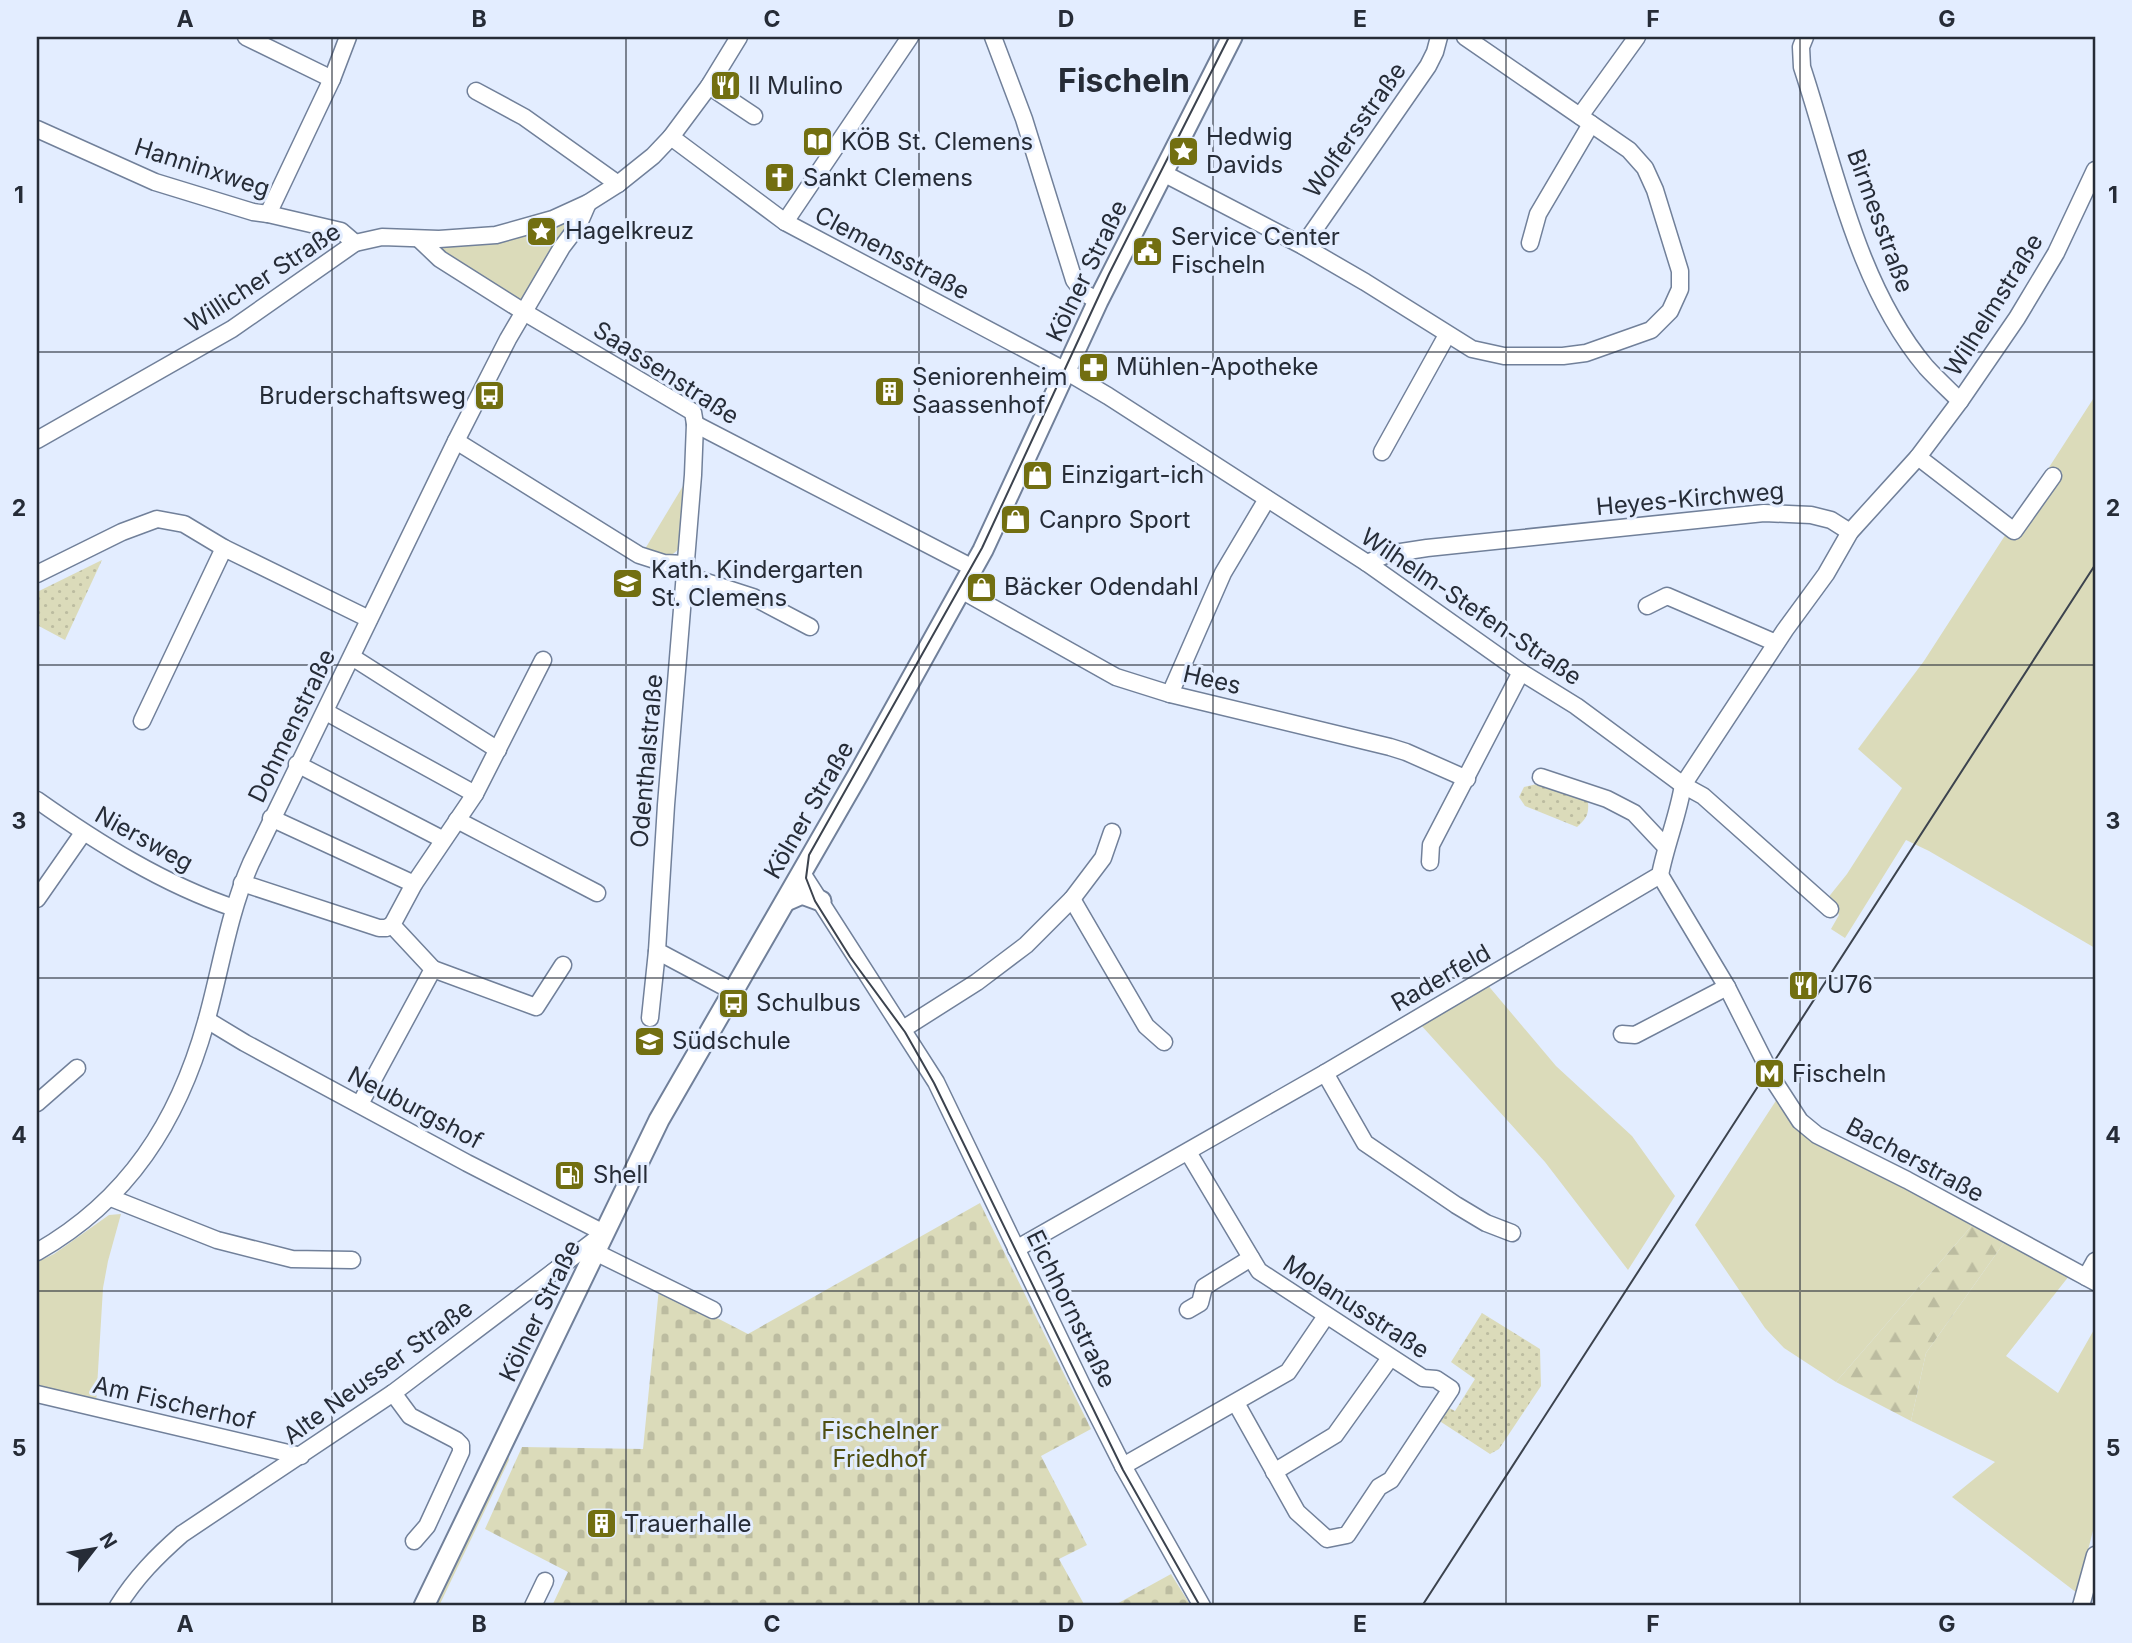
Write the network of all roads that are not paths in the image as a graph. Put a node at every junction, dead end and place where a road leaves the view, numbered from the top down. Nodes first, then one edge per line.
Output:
1 (246, 37) edge
2 (348, 37) edge
3 (739, 37) edge
4 (910, 37) edge
5 (993, 37) edge
6 (1232, 37) edge
7 (1439, 37) edge
8 (1465, 37) edge
9 (1637, 37) edge
10 (1805, 37) edge
11 (332, 79) junction
12 (709, 86) junction
13 (476, 91) dead end
14 (754, 116) dead end
15 (1586, 120) junction
16 (37, 129) edge
17 (671, 137) junction
18 (2095, 170) edge
19 (1163, 173) junction
20 (618, 184) junction
21 (581, 207) junction
22 (268, 214) junction
23 (785, 222) junction
24 (419, 239) junction
25 (355, 243) junction
26 (1530, 243) dead end
27 (1303, 246) junction
28 (1098, 301) junction
29 (524, 312) junction
30 (1447, 335) junction
31 (1066, 371) junction
32 (1960, 401) junction
33 (695, 424) junction
34 (37, 440) edge
35 (456, 442) junction
36 (1382, 452) dead end
37 (1918, 457) junction
38 (2053, 476) dead end
39 (1267, 499) junction
40 (1850, 532) junction
41 (224, 548) junction
42 (1367, 563) junction
43 (973, 568) junction
44 (685, 570) junction
45 (37, 574) edge
46 (961, 590) junction
47 (1647, 606) dead end
48 (369, 619) junction
49 (810, 627) dead end
50 (1776, 643) junction
51 (352, 657) junction
52 (543, 660) dead end
53 (1521, 672) junction
54 (1170, 694) junction
55 (326, 712) junction
56 (142, 720) dead end
57 (498, 750) junction
58 (298, 764) junction
59 (1541, 777) dead end
60 (1466, 779) junction
61 (1683, 785) junction
62 (475, 794) junction
63 (37, 800) edge
64 (271, 818) junction
65 (457, 820) junction
66 (1112, 832) dead end
67 (83, 833) junction
68 (442, 839) junction
69 (1665, 846) junction
70 (1430, 862) dead end
71 (802, 873) junction
72 (1660, 875) junction
73 (242, 883) junction
74 (414, 884) junction
75 (597, 894) dead end
76 (37, 899) edge
77 (1072, 899) junction
78 (786, 901) junction
79 (821, 901) junction
80 (234, 908) junction
81 (1830, 909) dead end
82 (392, 925) junction
83 (657, 951) junction
84 (563, 965) dead end
85 (433, 969) junction
86 (1727, 987) junction
87 (732, 991) junction
88 (650, 1018) dead end
89 (207, 1020) junction
90 (904, 1029) junction
91 (1622, 1034) dead end
92 (1164, 1042) dead end
93 (76, 1068) dead end
94 (1325, 1073) junction
95 (37, 1103) edge
96 (360, 1104) junction
97 (1188, 1152) junction
98 (111, 1198) junction
99 (604, 1233) junction
100 (1511, 1233) dead end
101 (1017, 1249) junction
102 (37, 1252) edge
103 (595, 1252) junction
104 (1251, 1258) junction
105 (352, 1260) dead end
106 (2095, 1261) edge
107 (2091, 1280) edge
108 (713, 1310) dead end
109 (1188, 1310) dead end
110 (1326, 1317) junction
111 (1390, 1358) junction
112 (393, 1393) junction
113 (37, 1394) edge
114 (1236, 1403) junction
115 (301, 1456) junction
116 (1123, 1466) junction
117 (1274, 1472) junction
118 (414, 1541) dead end
119 (2095, 1555) edge
120 (545, 1581) dead end
121 (118, 1606) edge
122 (424, 1606) edge
123 (533, 1606) edge
124 (1202, 1606) edge
125 (2081, 1606) edge

1 - 11 street
2 - 11 street
3 - 12 street, Willicher Straße
4 - 23 street
5 - 28 street
6 - 19 main road, Kölner Straße
7 - 27 street, Wolfersstraße
8 - 15 street
9 - 15 street
10 - 32 street, Birmesstraße
11 - 22 street
12 - 14 street
12 - 17 street, Willicher Straße
13 - 20 street
15 - 26 street
15 - 30 street
16 - 22 street, Hanninxweg
17 - 20 street, Willicher Straße
17 - 23 street, Clemensstraße
18 - 32 street, Wilhelmstraße
19 - 27 street
19 - 28 main road, Kölner Straße
20 - 21 street, Willicher Straße
21 - 24 street, Willicher Straße
21 - 29 street, Dohmenstraße
22 - 25 street, Hanninxweg
23 - 31 street, Clemensstraße
24 - 25 street, Willicher Straße
24 - 29 street, Saassenstraße
25 - 34 street, Willicher Straße
27 - 30 street
28 - 31 main road, Kölner Straße
29 - 33 street, Saassenstraße
29 - 35 street, Dohmenstraße
30 - 36 street
31 - 39 street, Wilhelm-Stefen-Straße
31 - 43 main road, Kölner Straße
32 - 37 street, Wilhelmstraße
33 - 43 street, Saassenstraße
33 - 44 street, Odenthalstraße
35 - 44 street
35 - 48 street, Dohmenstraße
37 - 38 street
37 - 40 street
39 - 42 street, Wilhelm-Stefen-Straße
39 - 54 street
40 - 42 street, Heyes-Kirchweg
40 - 50 street
41 - 45 street
41 - 48 street
41 - 56 street
42 - 53 street, Wilhelm-Stefen-Straße
43 - 46 main road, Kölner Straße
44 - 49 street
44 - 83 street, Odenthalstraße
46 - 54 street, Hees
46 - 71 main road, Kölner Straße
47 - 50 street
48 - 51 street, Dohmenstraße
50 - 61 street
51 - 55 street, Dohmenstraße
51 - 57 street
52 - 57 street
53 - 60 street
53 - 61 street, Wilhelm-Stefen-Straße
54 - 60 street, Hees
55 - 58 street, Dohmenstraße
55 - 62 street
57 - 62 street
58 - 64 street, Dohmenstraße
58 - 68 street
59 - 69 street
60 - 70 street
61 - 69 street
61 - 81 street, Wilhelm-Stefen-Straße
62 - 65 street
63 - 67 street, Niersweg
64 - 73 street, Dohmenstraße
64 - 74 street
65 - 68 street
65 - 75 street
66 - 77 street
67 - 76 street
67 - 80 street, Niersweg
68 - 74 street
69 - 72 street
71 - 78 main road, Kölner Straße
71 - 79 street, Eichhornstraße
72 - 86 street
72 - 94 street, Raderfeld
73 - 80 street, Dohmenstraße
73 - 82 street
74 - 82 street
77 - 90 street
77 - 92 street
78 - 79 main road
78 - 87 main road, Kölner Straße
79 - 90 street, Eichhornstraße
80 - 89 street, Dohmenstraße
82 - 85 street
83 - 87 street
83 - 88 street, Odenthalstraße
84 - 85 street
85 - 96 street
86 - 91 street
86 - 107 street, Bacherstraße
87 - 99 main road, Kölner Straße
89 - 96 street, Neuburgshof
89 - 98 street, Dohmenstraße
90 - 101 street, Eichhornstraße
93 - 95 street
94 - 97 street, Raderfeld
94 - 100 street
96 - 99 street, Neuburgshof
97 - 101 street, Raderfeld
97 - 104 street, Molanusstraße
98 - 102 street, Dohmenstraße
98 - 105 street
99 - 103 main road, Kölner Straße
99 - 112 street, Alte Neusser Straße
101 - 116 street, Eichhornstraße
103 - 108 street
103 - 122 main road, Kölner Straße
104 - 109 street, Molanusstraße
104 - 110 street, Molanusstraße
106 - 107 street
110 - 111 street, Molanusstraße
110 - 114 street
111 - 117 street
111 - 117 street, Molanusstraße
112 - 115 street, Alte Neusser Straße
112 - 118 street
113 - 115 street, Am Fischerhof
114 - 116 street
114 - 117 street
115 - 121 street, Alte Neusser Straße
116 - 124 street, Eichhornstraße
119 - 125 street
120 - 123 street

